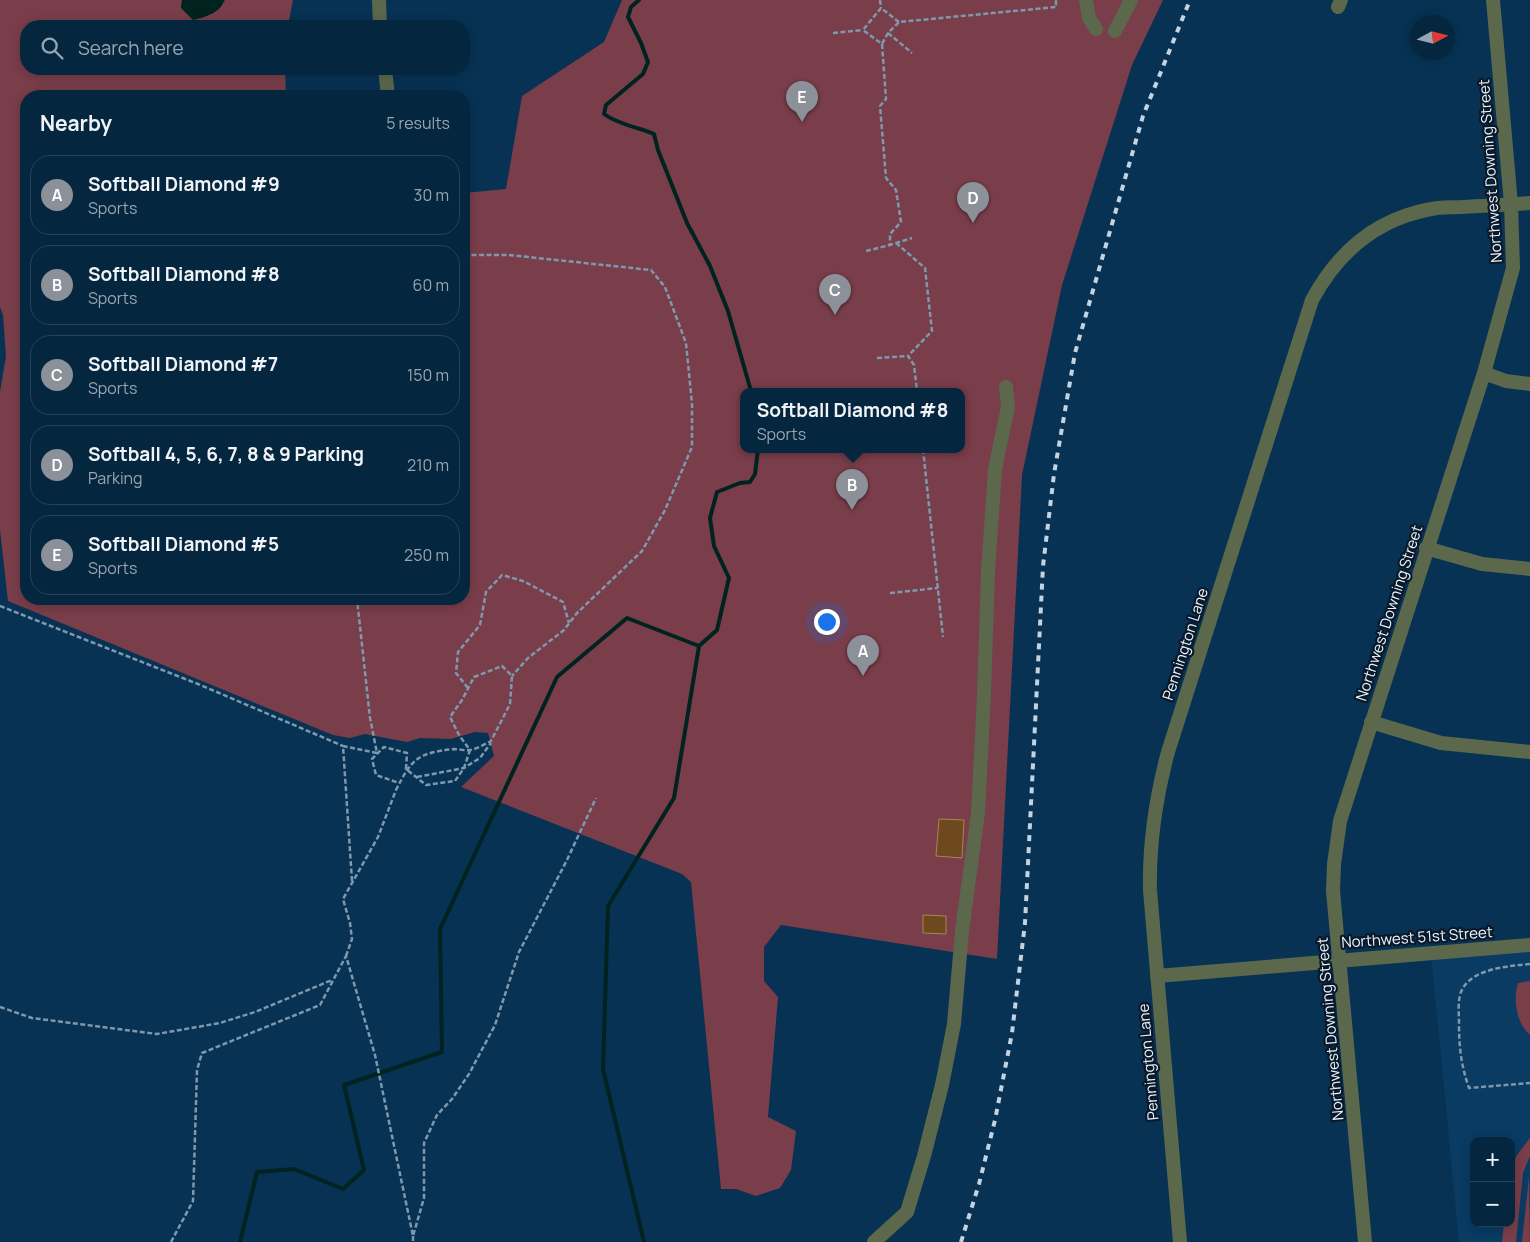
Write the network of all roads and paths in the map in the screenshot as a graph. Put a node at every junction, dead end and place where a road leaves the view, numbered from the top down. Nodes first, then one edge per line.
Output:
1 (379, 0) edge
2 (880, 0) edge
3 (1056, 0) edge
4 (1086, 0) edge
5 (1131, 0) edge
6 (1493, 0) edge
7 (881, 8) junction
8 (380, 20) edge
9 (898, 22) junction
10 (1096, 29) dead end
11 (863, 30) junction
12 (1115, 31) dead end
13 (833, 33) dead end
14 (888, 33) junction
15 (882, 44) junction
16 (912, 53) dead end
17 (386, 75) edge
18 (387, 90) edge
19 (1530, 203) edge
20 (1511, 204) junction
21 (912, 238) dead end
22 (896, 243) junction
23 (890, 244) junction
24 (866, 252) dead end
25 (470, 255) edge
26 (908, 356) junction
27 (877, 358) dead end
28 (1484, 373) junction
29 (1530, 384) edge
30 (1006, 387) dead end
31 (917, 388) edge
32 (923, 453) edge
33 (1426, 548) junction
34 (1530, 568) edge
35 (938, 588) junction
36 (890, 593) dead end
37 (358, 605) edge
38 (0, 606) edge
39 (569, 623) junction
40 (943, 637) dead end
41 (512, 676) junction
42 (468, 688) junction
43 (1371, 722) junction
44 (492, 742) junction
45 (343, 746) junction
46 (470, 750) junction
47 (1530, 752) edge
48 (378, 753) junction
49 (464, 768) junction
50 (406, 769) junction
51 (417, 777) junction
52 (399, 783) junction
53 (596, 798) dead end
54 (352, 883) junction
55 (1530, 945) edge
56 (346, 956) junction
57 (1340, 960) junction
58 (1530, 964) edge
59 (1157, 976) junction
60 (333, 980) junction
61 (0, 1006) edge
62 (1530, 1083) edge
63 (414, 1236) junction
64 (171, 1242) edge
65 (414, 1242) edge
66 (874, 1242) edge
67 (1180, 1242) edge
68 (1365, 1242) edge

1 - 8 street
2 - 7 path
3 - 9 path
4 - 10 street
5 - 12 street
6 - 20 street, Northwest Downing Street
7 - 9 path
7 - 11 path
9 - 14 path
11 - 13 path
11 - 15 path
14 - 15 path
14 - 16 path
15 - 23 path
17 - 18 street
19 - 20 street, Pennington Lane
20 - 28 street, Northwest Downing Street
20 - 59 street, Pennington Lane
21 - 22 path
22 - 23 path
22 - 26 path
23 - 24 path
25 - 39 path
26 - 27 path
26 - 31 path
28 - 29 street
28 - 33 street, Northwest Downing Street
30 - 66 street
32 - 35 path
33 - 34 street
33 - 43 street, Northwest Downing Street
35 - 36 path
35 - 40 path
37 - 48 path
38 - 45 path
39 - 41 path
39 - 42 path
41 - 42 path
41 - 44 path
42 - 46 path
43 - 47 street
43 - 57 street, Northwest Downing Street
44 - 46 path
44 - 49 path
45 - 48 path
45 - 54 path
46 - 49 path
46 - 50 path
48 - 50 path
48 - 52 path
49 - 51 path
49 - 51 path
50 - 51 path
50 - 52 path
52 - 54 path
53 - 63 path
54 - 56 path
55 - 57 street, Northwest 51st Street
56 - 60 path
56 - 63 path
57 - 59 street, Northwest 51st Street
57 - 68 street, Northwest Downing Street
58 - 62 path
59 - 67 street, Pennington Lane
60 - 61 path
60 - 64 path
63 - 65 path

